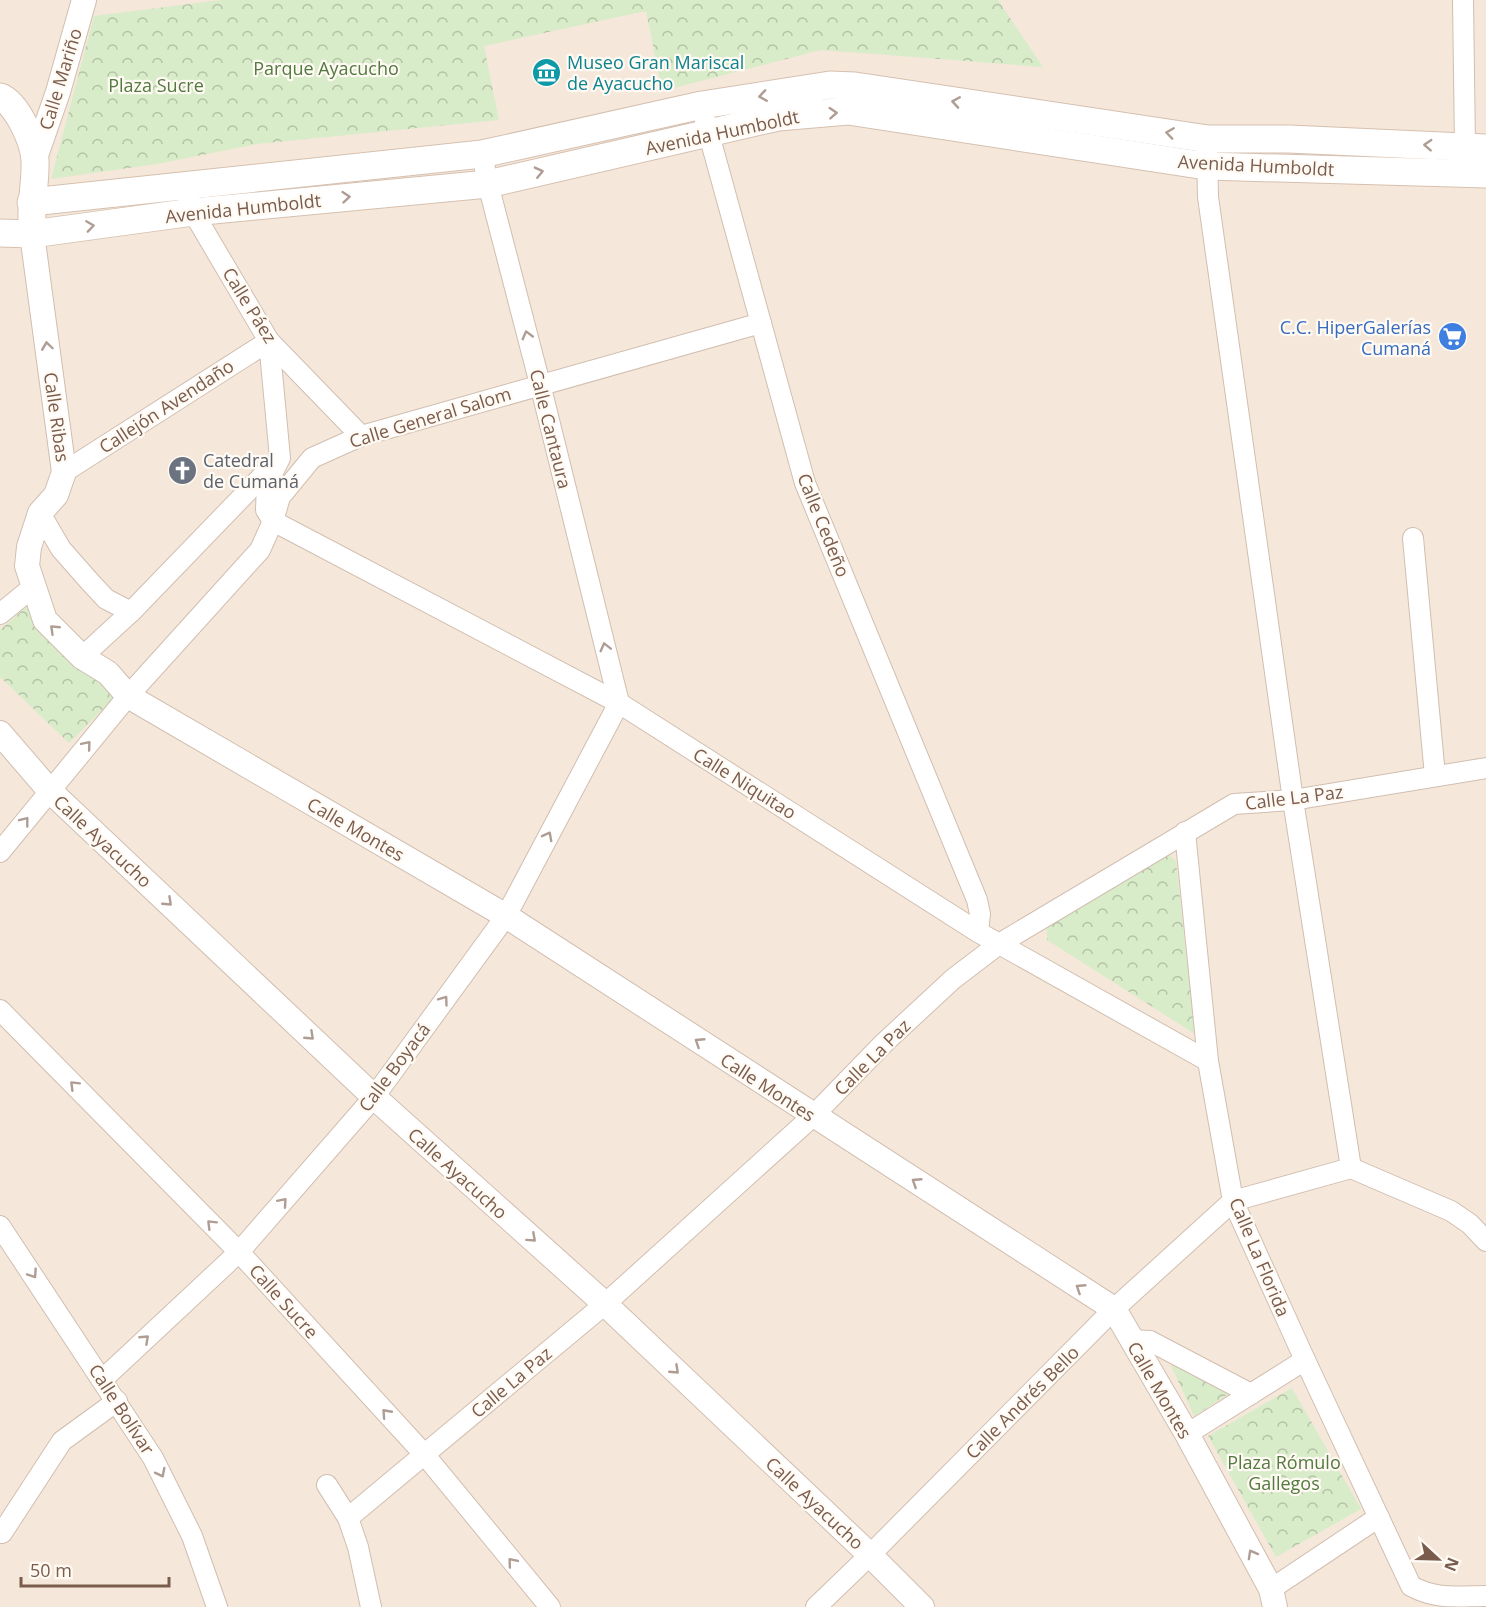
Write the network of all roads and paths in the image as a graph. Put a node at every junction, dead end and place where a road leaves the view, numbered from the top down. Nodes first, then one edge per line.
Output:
1 (84, 0) edge
2 (1462, 0) edge
3 (0, 98) edge
4 (702, 105) junction
5 (986, 119) junction
6 (708, 134) junction
7 (1208, 139) junction
8 (1476, 147) edge
9 (482, 154) junction
10 (35, 158) junction
11 (1206, 166) junction
12 (1486, 174) edge
13 (488, 184) junction
14 (188, 199) junction
15 (31, 202) junction
16 (0, 233) edge
17 (32, 234) junction
18 (761, 323) junction
19 (269, 341) junction
20 (540, 384) junction
21 (361, 436) junction
22 (280, 458) junction
23 (64, 472) junction
24 (40, 513) junction
25 (273, 521) junction
26 (1413, 538) dead end
27 (33, 587) junction
28 (131, 612) junction
29 (0, 614) edge
30 (82, 657) junction
31 (128, 696) junction
32 (619, 704) junction
33 (0, 733) edge
34 (1486, 768) edge
35 (1436, 776) junction
36 (49, 790) junction
37 (1293, 800) junction
38 (1185, 832) junction
39 (0, 852) edge
40 (506, 916) junction
41 (978, 932) junction
42 (999, 944) junction
43 (0, 1010) edge
44 (1208, 1061) junction
45 (374, 1097) junction
46 (813, 1116) junction
47 (1351, 1168) junction
48 (1233, 1202) junction
49 (0, 1226) edge
50 (1486, 1241) edge
51 (239, 1252) junction
52 (605, 1304) junction
53 (1114, 1309) junction
54 (1131, 1340) junction
55 (1305, 1360) junction
56 (103, 1379) junction
57 (1251, 1394) junction
58 (117, 1401) junction
59 (1187, 1434) junction
60 (424, 1454) junction
61 (327, 1485) dead end
62 (1379, 1516) junction
63 (348, 1518) junction
64 (2, 1533) dead end
65 (870, 1555) junction
66 (1486, 1596) edge
67 (1273, 1598) edge
68 (218, 1607) edge
69 (371, 1607) edge
70 (550, 1607) edge
71 (816, 1607) edge
72 (922, 1607) edge

1 - 10 street, Calle Mariño
2 - 8 street
3 - 10 main road
5 -> 4 main road, Avenida Humboldt
4 - 6 street, Calle Cedeño
4 - 9 main road, Avenida Humboldt
6 -> 5 main road, Avenida Humboldt
7 -> 5 main road, Avenida Humboldt
5 - 11 main road, Avenida Humboldt
13 -> 6 main road, Avenida Humboldt
6 - 18 street, Calle Cedeño
8 -> 7 main road, Avenida Humboldt
7 - 11 street
9 - 13 street, Calle Cantaura
9 - 14 main road, Avenida Humboldt
10 - 15 main road
11 - 12 main road, Avenida Humboldt
11 - 37 street
14 -> 13 main road, Avenida Humboldt
20 -> 13 street, Calle Cantaura
14 - 15 main road, Avenida Humboldt
17 -> 14 main road, Avenida Humboldt
14 - 19 street, Calle Páez
15 - 17 main road
16 - 17 main road, Avenida Humboldt
23 -> 17 street, Calle Ribas
18 - 20 street, Calle General Salom
18 - 41 street, Calle Cedeño
19 - 21 street, Calle Páez
19 - 22 street
19 - 23 street, Callejón Avendaño
20 - 21 street, Calle General Salom
32 -> 20 street, Calle Cantaura
21 - 25 street, Calle General Salom
22 - 25 street
22 - 28 street
23 - 24 street, Calle Ribas
24 - 27 street, Calle Ribas
24 - 28 street
25 - 31 street, Calle General Salom
25 - 32 street, Calle Niquitao
26 - 35 street
27 - 29 street
30 -> 27 street, Calle Ribas
28 - 30 street
30 - 31 street, Calle Ribas
36 -> 31 street, Calle General Salom
31 - 40 street, Calle Montes
40 -> 32 street, Calle Boyacá
32 - 41 street, Calle Niquitao
33 - 36 street, Calle Ayacucho
34 - 35 street, Calle La Paz
35 - 37 street, Calle La Paz
39 -> 36 street, Calle General Salom
36 -> 45 street, Calle Ayacucho
37 - 38 street, Calle La Paz
37 - 47 street
38 - 42 street, Calle La Paz
38 - 44 street, Calle La Florida
45 -> 40 street, Calle Boyacá
46 -> 40 street, Calle Montes
41 - 42 street, Calle Niquitao
42 - 44 street, Calle Niquitao
42 - 46 street, Calle La Paz
51 -> 43 street, Calle Sucre
44 - 48 street, Calle La Florida
51 -> 45 street, Calle Boyacá
45 -> 52 street, Calle Ayacucho
46 - 52 street, Calle La Paz
53 -> 46 street, Calle Montes
47 - 48 street
47 - 50 street
48 - 53 street, Calle Andrés Bello
48 - 55 street, Calle La Florida
49 -> 56 street, Calle Bolívar
56 -> 51 street, Calle Boyacá
60 -> 51 street, Calle Sucre
52 - 60 street, Calle La Paz
52 -> 65 street, Calle Ayacucho
53 - 54 street, Calle Montes
53 - 65 street, Calle Andrés Bello
54 - 57 street
54 - 59 street, Calle Montes
55 - 57 street
55 - 62 street, Calle La Florida
56 - 58 street, Calle Bolívar
57 - 59 street
58 - 64 street
58 -> 68 street, Calle Bolívar
67 -> 59 street, Calle Montes
60 - 63 street, Calle La Paz
70 -> 60 street, Calle Sucre
61 - 63 street
62 - 66 street, Calle La Florida
62 - 67 street
63 - 69 street
65 - 71 street, Calle Andrés Bello
65 - 72 street, Calle Ayacucho

